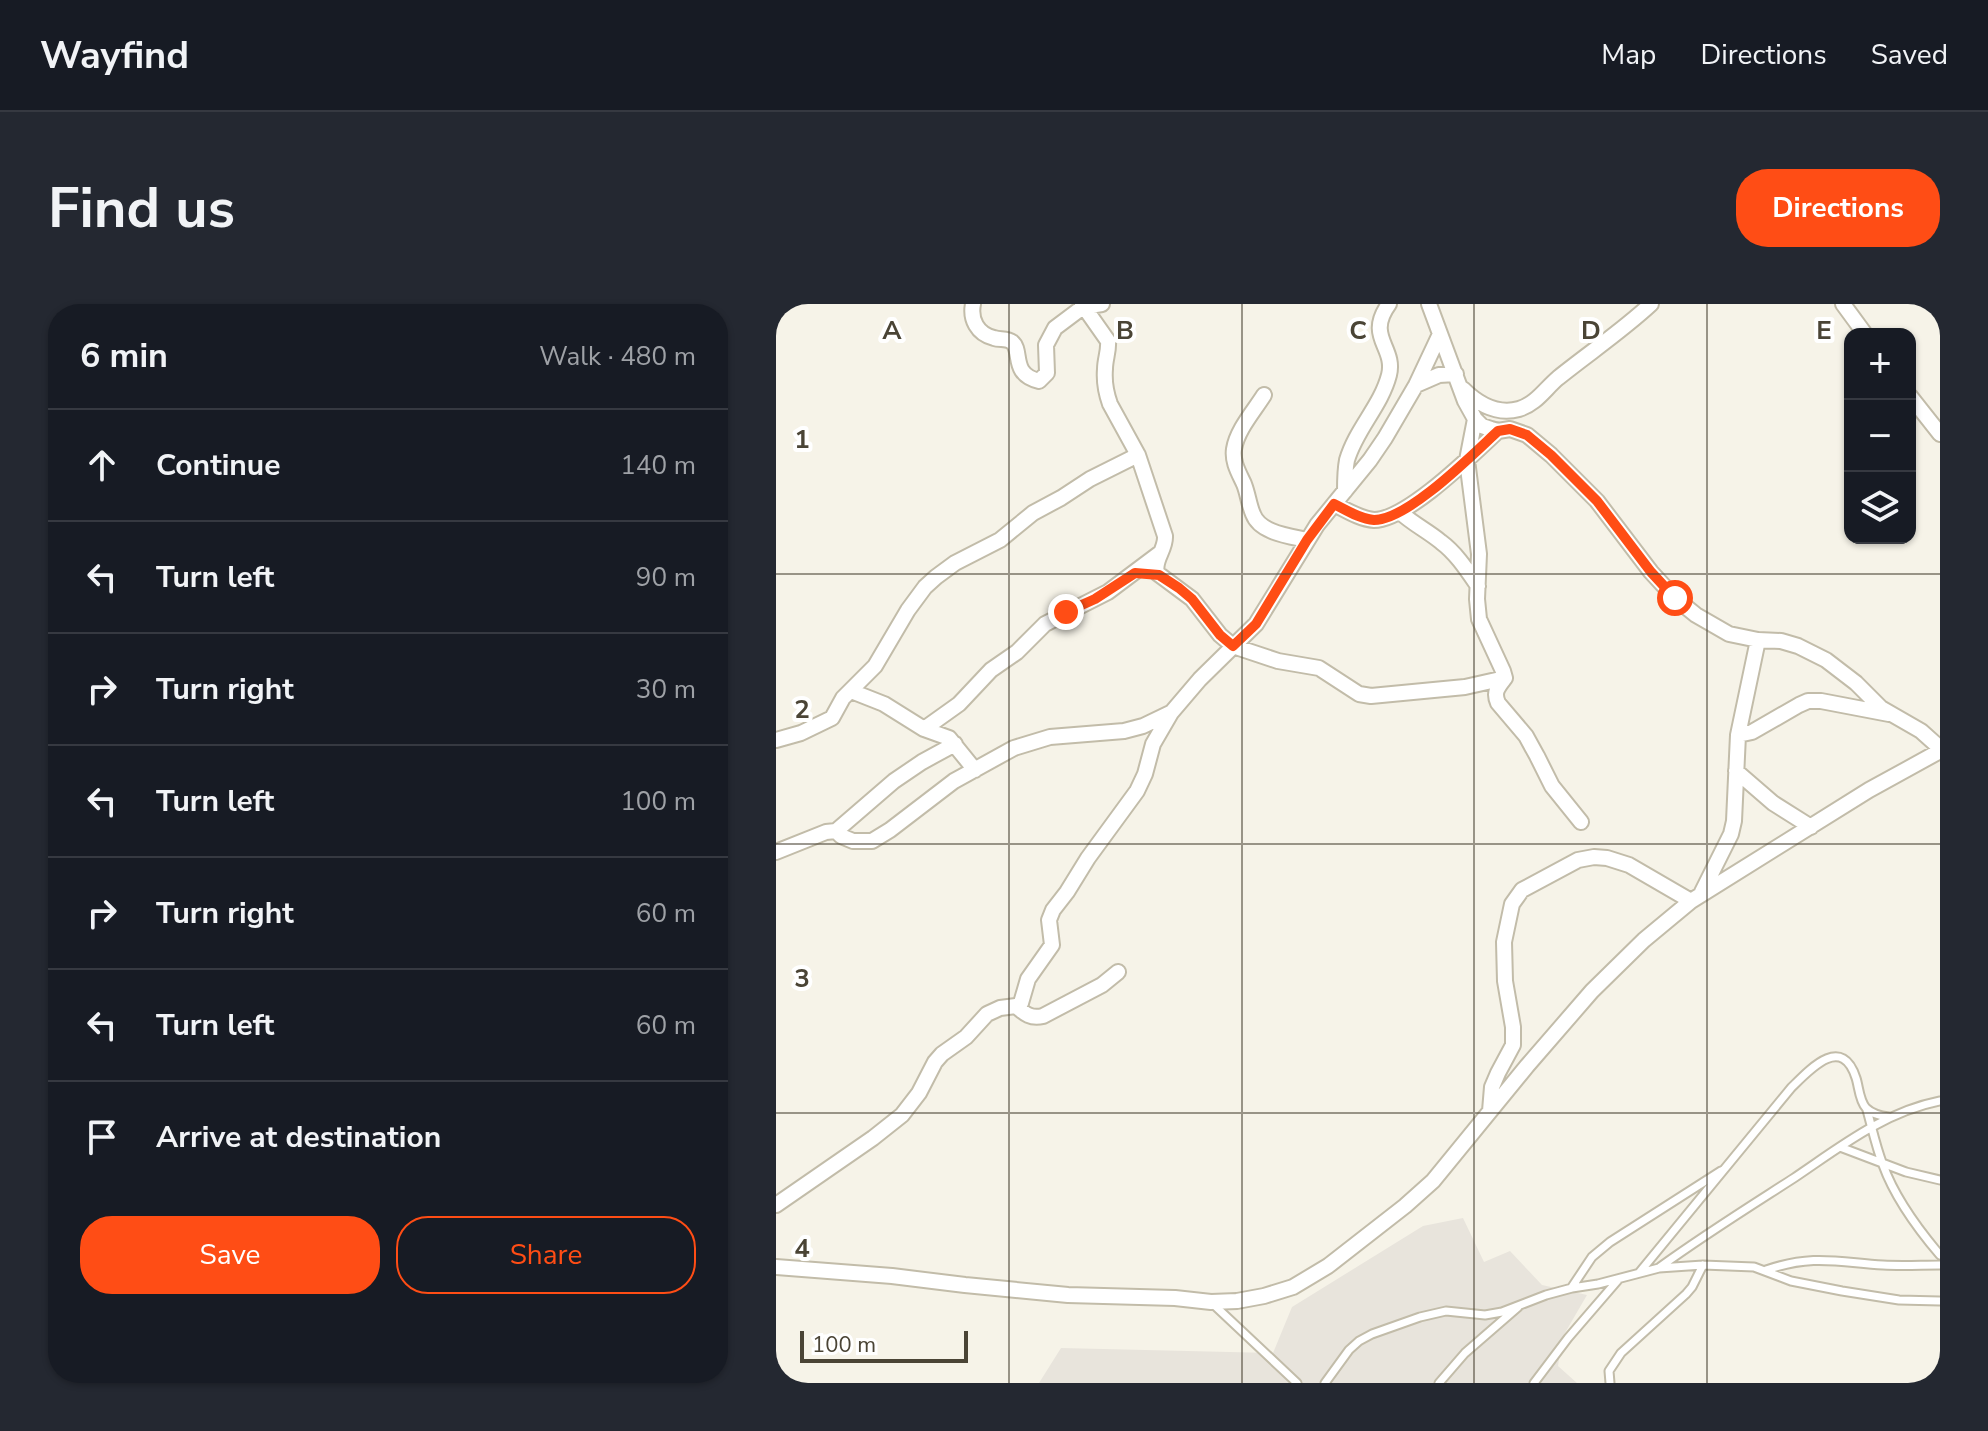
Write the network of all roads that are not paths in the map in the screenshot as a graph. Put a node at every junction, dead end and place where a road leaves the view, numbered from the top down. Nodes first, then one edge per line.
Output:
1 (973, 304) edge
2 (1102, 304) edge
3 (1389, 304) edge
4 (1429, 304) edge
5 (1651, 304) edge
6 (1843, 304) edge
7 (1083, 306) edge
8 (1861, 328) edge
9 (1440, 334) junction
10 (1458, 380) junction
11 (1416, 385) junction
12 (1264, 395) dead end
13 (1913, 400) edge
14 (1475, 419) junction
15 (1498, 431) junction
16 (1940, 434) edge
17 (1138, 455) junction
18 (1467, 460) junction
19 (1345, 491) junction
20 (1334, 504) junction
21 (1400, 512) junction
22 (1307, 540) junction
23 (1164, 550) junction
24 (1135, 573) junction
25 (1159, 575) junction
26 (1478, 586) junction
27 (1758, 640) junction
28 (1233, 646) junction
29 (1505, 678) junction
30 (851, 691) junction
31 (1171, 713) junction
32 (1890, 714) junction
33 (924, 729) junction
34 (1738, 735) junction
35 (776, 740) edge
36 (955, 744) junction
37 (1940, 749) edge
38 (975, 770) junction
39 (1736, 771) junction
40 (1581, 822) dead end
41 (1811, 827) junction
42 (836, 831) junction
43 (776, 852) edge
44 (1697, 896) junction
45 (1118, 972) dead end
46 (1016, 1006) junction
47 (1940, 1101) edge
48 (1866, 1108) junction
49 (1490, 1111) junction
50 (1889, 1117) junction
51 (1872, 1126) junction
52 (1840, 1147) junction
53 (1882, 1163) junction
54 (1726, 1167) junction
55 (1940, 1180) edge
56 (776, 1205) edge
57 (1940, 1255) edge
58 (1703, 1265) junction
59 (1940, 1265) edge
60 (776, 1267) edge
61 (1659, 1268) junction
62 (1766, 1270) junction
63 (1639, 1273) junction
64 (1619, 1279) junction
65 (1572, 1288) junction
66 (1940, 1301) edge
67 (1211, 1302) junction
68 (1519, 1306) junction
69 (1297, 1383) edge
70 (1325, 1383) edge
71 (1439, 1383) edge
72 (1534, 1383) edge
73 (1610, 1383) edge

1 - 7 street
2 - 7 street
3 - 19 street
4 - 9 street
5 - 10 street
6 - 8 street
7 - 17 street
9 - 10 street
9 - 11 street
10 - 11 street
10 - 14 street
11 - 19 street
12 - 22 street
13 - 16 street
14 - 15 street
14 - 18 street
15 - 18 street
15 - 27 street
17 - 23 street
17 - 30 street
18 - 21 street
18 - 26 street
19 - 20 street
20 - 21 street
20 - 22 street
21 - 26 street
22 - 28 street
23 - 24 street
23 - 25 street
24 - 25 street
24 - 33 street
25 - 28 street
26 - 29 street
27 - 32 street
27 - 34 street
28 - 29 street
28 - 31 street
29 - 40 street
30 - 33 street
30 - 35 street
31 - 38 street
31 - 46 street
32 - 34 street
32 - 37 street
33 - 36 street
34 - 39 street
36 - 38 street
36 - 42 street
37 - 41 street
38 - 42 street
39 - 41 street
39 - 44 street
41 - 44 street
42 - 43 street
44 - 49 street
44 - 49 street
45 - 46 street
46 - 56 street
47 - 50 lane
48 - 50 lane
48 - 51 lane
48 - 54 lane
49 - 67 street
50 - 51 lane
51 - 52 lane
51 - 53 lane
52 - 53 lane
52 - 61 lane
53 - 55 lane
53 - 57 lane
54 - 63 lane
54 - 65 lane
58 - 61 lane
58 - 62 lane
58 - 73 lane
59 - 62 lane
60 - 67 street
61 - 63 lane
62 - 66 lane
63 - 64 lane
64 - 65 lane
64 - 72 lane
65 - 68 lane
67 - 69 lane
68 - 70 lane
68 - 71 lane

